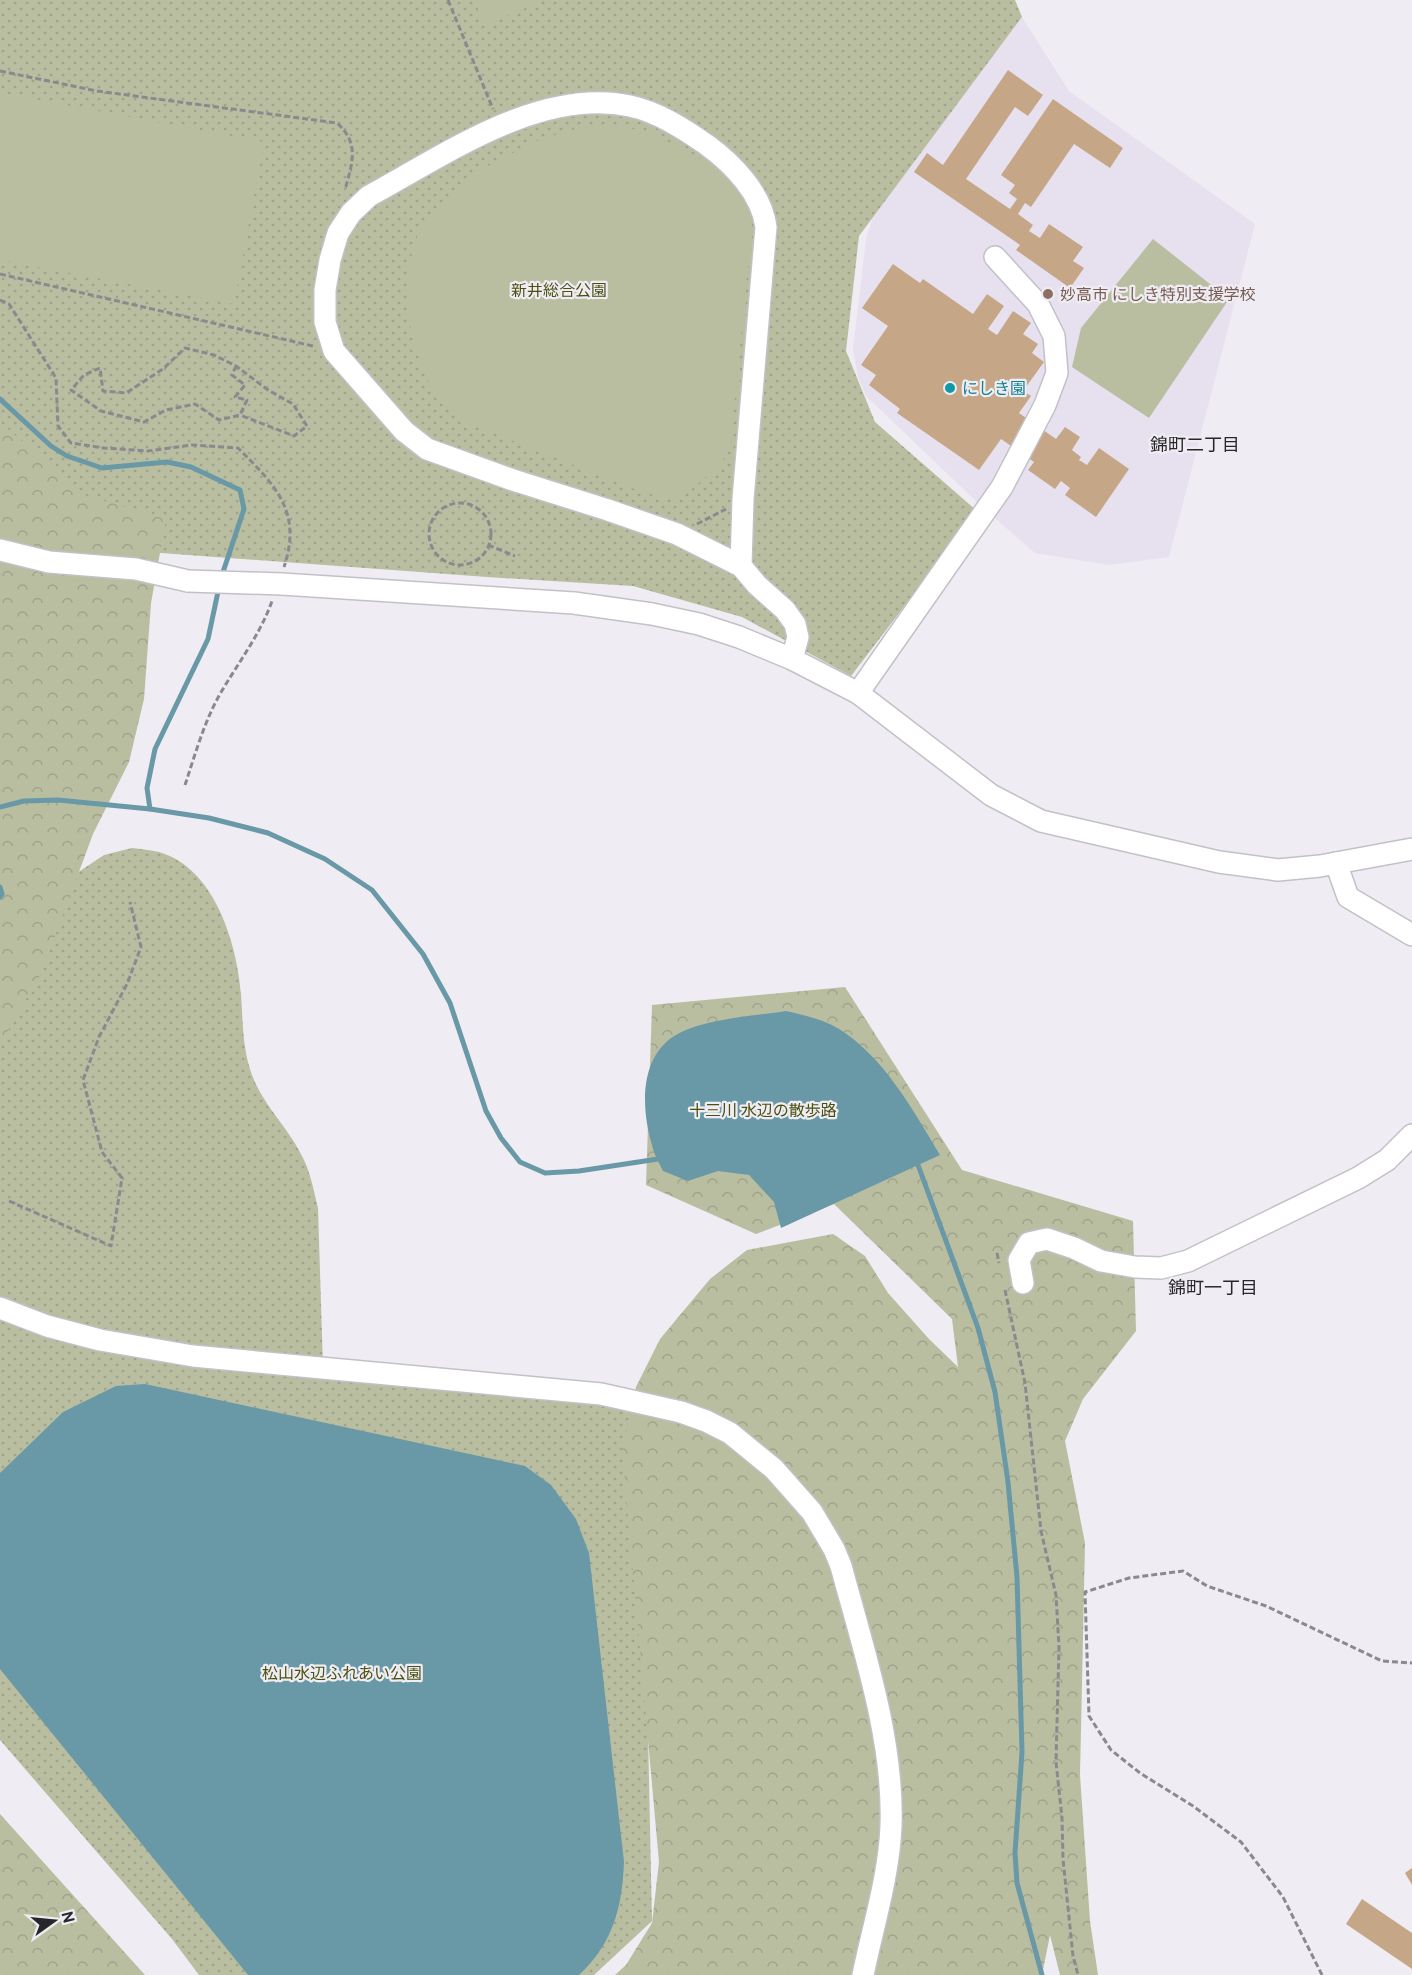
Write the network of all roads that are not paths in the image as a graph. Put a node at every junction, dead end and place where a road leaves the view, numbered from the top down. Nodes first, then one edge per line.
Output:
1 (995, 257) dead end
2 (0, 550) edge
3 (741, 566) junction
4 (792, 659) junction
5 (858, 693) junction
6 (1412, 849) edge
7 (1336, 862) junction
8 (1412, 935) edge
9 (1412, 1135) edge
10 (1013, 1285) road end
11 (0, 1308) edge
12 (863, 1975) edge

1 - 5 street
2 - 4 street, bridge
3 - 3 street
3 - 4 street
4 - 5 street
5 - 7 street
6 - 7 street
7 - 8 street
9 - 10 street
11 - 12 street

